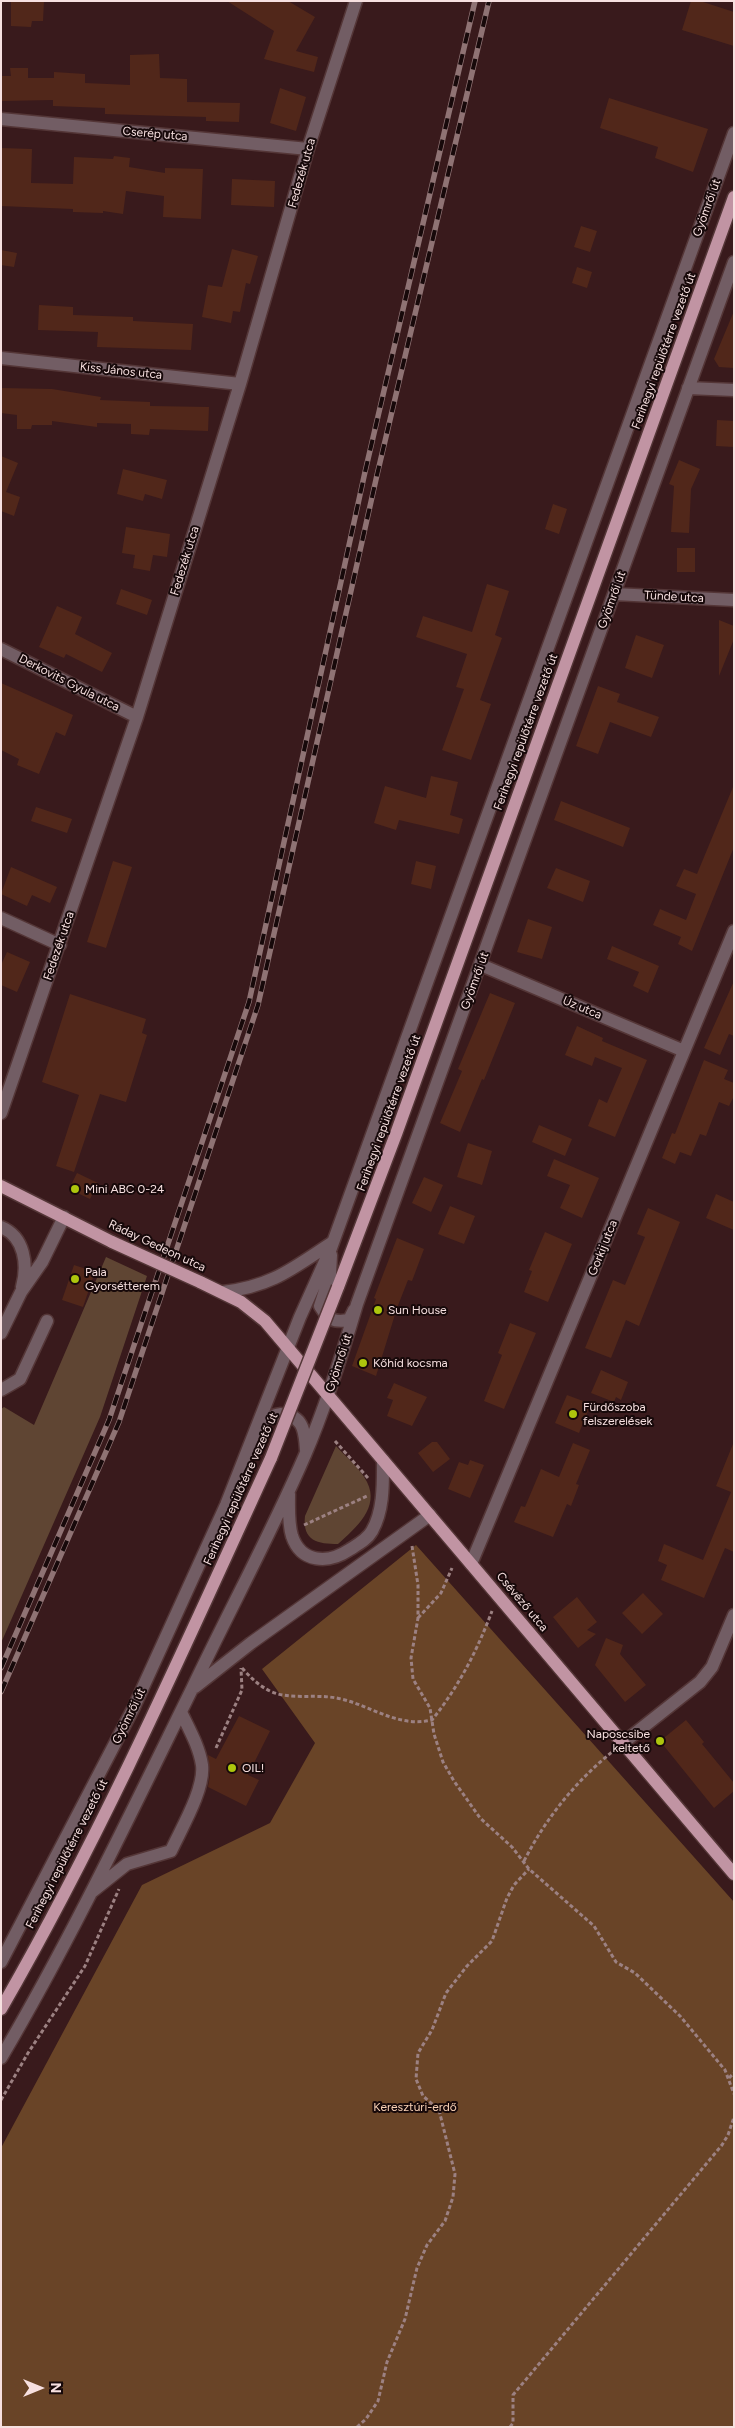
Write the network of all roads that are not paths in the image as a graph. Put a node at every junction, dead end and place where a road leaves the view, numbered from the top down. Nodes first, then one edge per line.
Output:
1 (355, 2) edge
2 (1, 119) edge
3 (734, 133) edge
4 (308, 149) junction
5 (734, 197) edge
6 (734, 262) edge
7 (1, 358) edge
8 (240, 384) junction
9 (688, 388) junction
10 (734, 390) edge
11 (614, 594) junction
12 (734, 600) edge
13 (1, 649) edge
14 (136, 717) junction
15 (1, 918) edge
16 (734, 931) edge
17 (60, 945) junction
18 (481, 965) junction
19 (684, 1051) junction
20 (1, 1113) edge
21 (1, 1186) edge
22 (64, 1216) junction
23 (1, 1227) edge
24 (332, 1245) junction
25 (21, 1292) junction
26 (224, 1292) junction
27 (358, 1304) junction
28 (47, 1321) dead end
29 (1, 1333) edge
30 (288, 1348) junction
31 (1, 1390) edge
32 (329, 1396) junction
33 (254, 1434) junction
34 (306, 1453) junction
35 (383, 1460) junction
36 (289, 1490) junction
37 (430, 1516) junction
38 (471, 1564) junction
39 (734, 1615) edge
40 (191, 1690) junction
41 (181, 1712) junction
42 (623, 1743) junction
43 (734, 1874) edge
44 (90, 1894) junction
45 (1, 1962) edge
46 (1, 2009) edge
47 (1, 2058) edge

1 - 4 street, Fedezék utca
2 - 4 street, Cserép utca
3 - 24 street, Gyömrői út
4 - 8 street, Fedezék utca
5 - 46 main road, Ferihegyi repülőtérre vezető út, bridge
6 - 9 street, Gyömrői út
7 - 8 street, Kiss János utca
8 - 14 street, Fedezék utca
9 - 10 street
9 - 11 street, Gyömrői út
11 - 12 street, Tünde utca
11 - 18 street, Gyömrői út
13 - 14 street, Derkovits Gyula utca
14 - 17 street, Fedezék utca
15 - 17 street
16 - 19 street, Gorkij utca
17 - 20 street, Fedezék utca
18 - 19 street, Úz utca
18 - 27 street, Gyömrői út
19 - 38 street, Gorkij utca
21 - 22 main road, Ráday Gedeon utca
22 - 25 street
22 - 26 main road, Ráday Gedeon utca, bridge
23 - 25 street
24 - 26 street
24 - 27 street
24 - 30 street, Gyömrői út
25 - 29 street
26 - 30 main road, Ráday Gedeon utca
27 - 32 street, Gyömrői út
28 - 31 street
30 - 32 main road, Csévéző utca
30 - 33 street, Gyömrői út
32 - 34 street, Gyömrői út
32 - 35 main road, Csévéző utca
33 - 34 street
33 - 45 street, Gyömrői út
34 - 36 street, Gyömrői út
35 - 36 street
35 - 37 main road, Csévéző utca
36 - 40 street, Gyömrői út
37 - 38 main road, Csévéző utca
37 - 40 street, Gyömrői út
38 - 42 main road, Csévéző utca
39 - 42 street
40 - 41 street, Gyömrői út
41 - 44 street, Gyömrői út
41 - 44 street
42 - 43 main road, Csévéző utca
44 - 47 street, Gyömrői út

